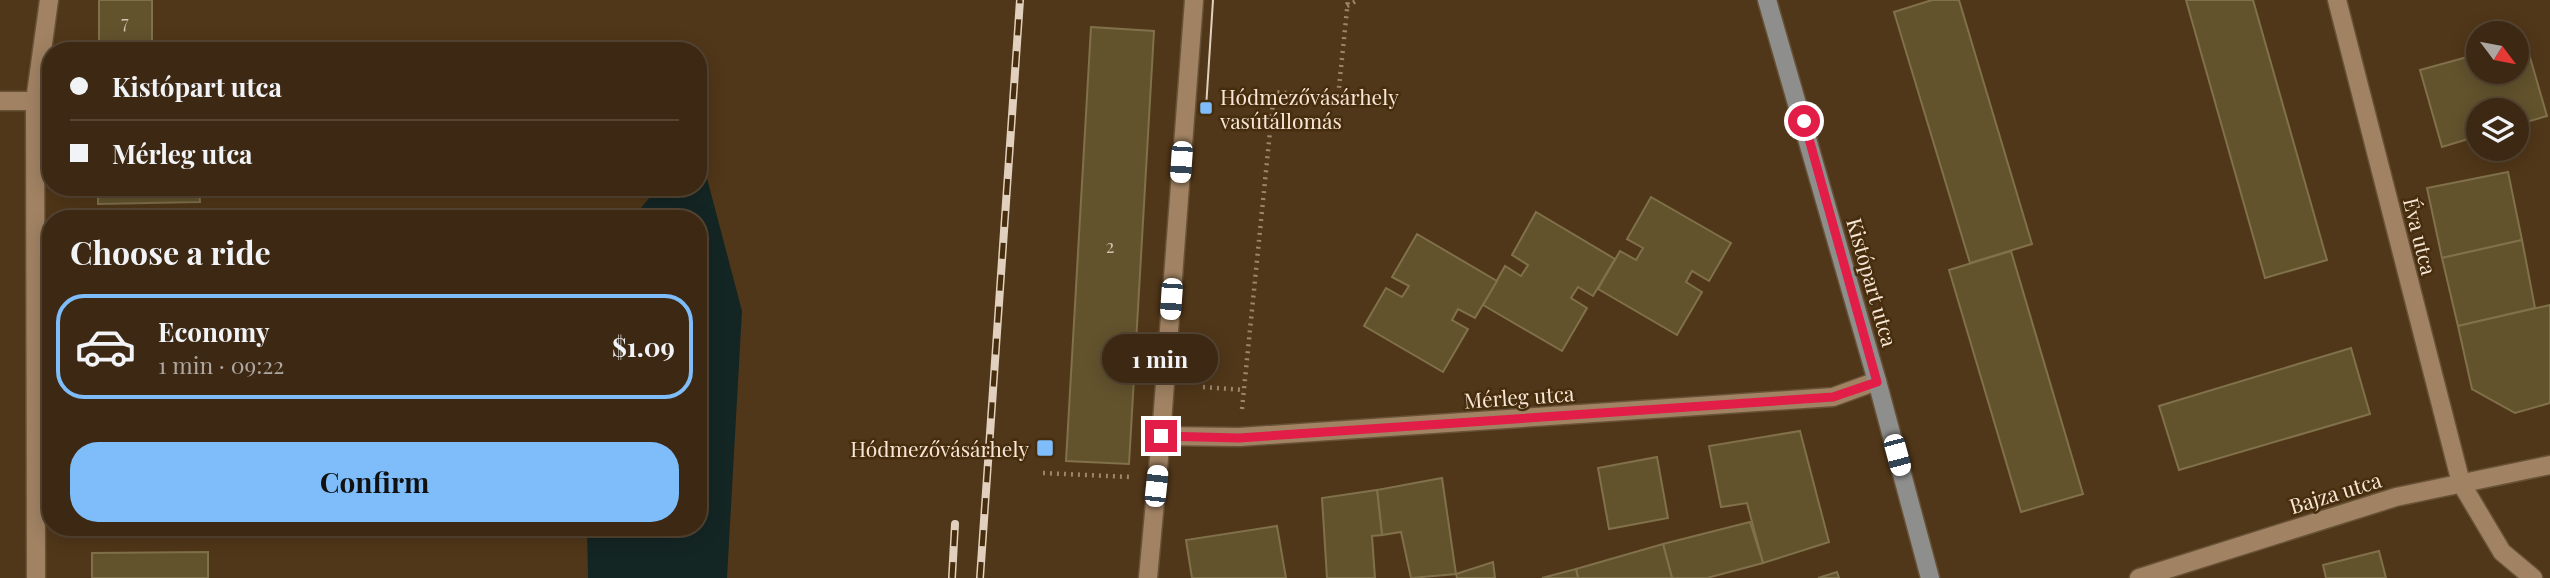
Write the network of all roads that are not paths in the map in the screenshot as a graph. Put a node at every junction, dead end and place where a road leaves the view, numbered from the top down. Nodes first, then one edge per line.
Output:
1 (49, 0) edge
2 (1194, 0) edge
3 (1767, 0) edge
4 (2337, 0) edge
5 (43, 42) edge
6 (42, 50) edge
7 (0, 101) edge
8 (35, 101) junction
9 (1877, 382) junction
10 (1161, 436) junction
11 (2550, 465) edge
12 (2461, 483) junction
13 (36, 578) edge
14 (1148, 578) edge
15 (1930, 578) edge
16 (2139, 578) edge
17 (2533, 578) edge

1 - 5 street
2 - 10 street
3 - 9 street, Kistópart utca
4 - 12 street, Éva utca
6 - 8 street
7 - 8 street
8 - 13 street
9 - 10 street, Mérleg utca
9 - 15 street, Kistópart utca
10 - 14 street
11 - 12 street, Bajza utca
12 - 16 street, Bajza utca
12 - 17 street, Éva utca

